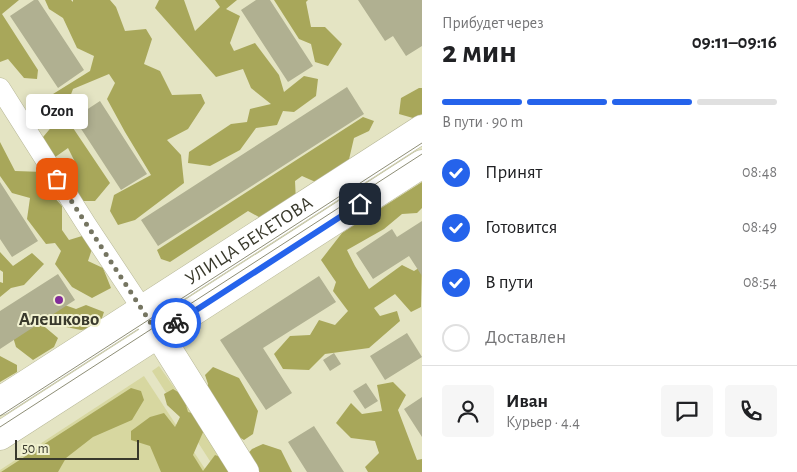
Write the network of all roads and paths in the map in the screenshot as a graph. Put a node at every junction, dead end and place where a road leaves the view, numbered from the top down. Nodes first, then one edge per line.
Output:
1 (0, 90) edge
2 (422, 129) edge
3 (422, 164) edge
4 (143, 310) junction
5 (158, 334) junction
6 (0, 401) edge
7 (0, 436) edge
8 (245, 472) edge

1 - 4 street
2 - 4 main road, УЛИЦА БЕКЕТОВА
3 - 5 main road, УЛИЦА БЕКЕТОВА
4 - 5 main road
4 - 6 main road, УЛИЦА БЕКЕТОВА
5 - 7 main road, УЛИЦА БЕКЕТОВА
5 - 8 main road

